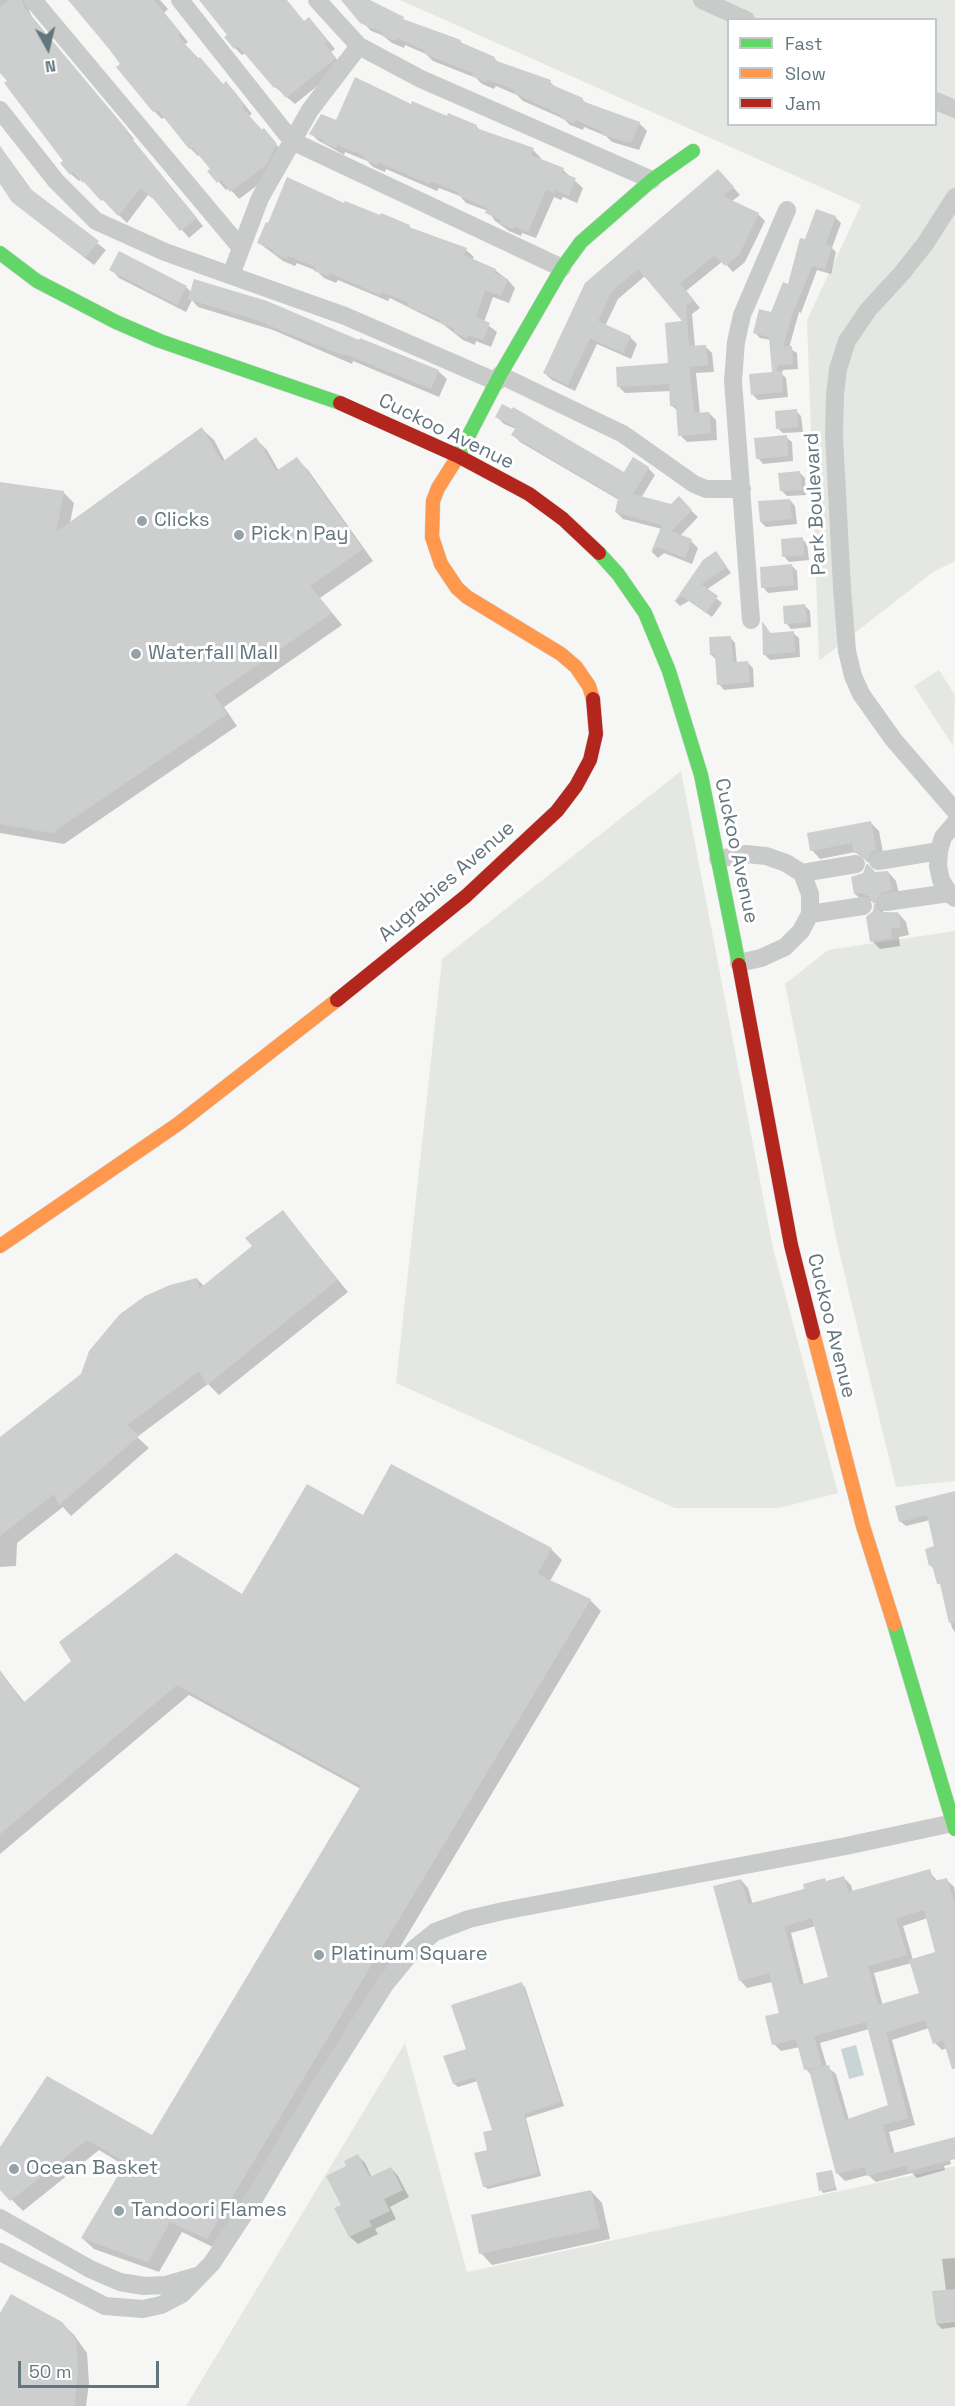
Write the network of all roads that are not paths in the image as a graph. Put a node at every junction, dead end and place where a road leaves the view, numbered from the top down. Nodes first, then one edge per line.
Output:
1 (33, 0) edge
2 (180, 0) edge
3 (317, 0) edge
4 (702, 0) edge
5 (742, 18) edge
6 (359, 46) junction
7 (937, 101) edge
8 (955, 109) edge
9 (0, 110) edge
10 (292, 141) junction
11 (693, 151) dead end
12 (652, 180) junction
13 (955, 196) edge
14 (787, 210) dead end
15 (241, 248) junction
16 (0, 253) edge
17 (562, 268) junction
18 (231, 275) junction
19 (499, 378) junction
20 (458, 456) junction
21 (742, 489) junction
22 (751, 620) dead end
23 (955, 811) edge
24 (955, 823) edge
25 (939, 851) junction
26 (718, 859) junction
27 (878, 861) dead end
28 (856, 864) dead end
29 (802, 873) junction
30 (952, 895) edge
31 (886, 902) dead end
32 (864, 906) dead end
33 (810, 914) junction
34 (739, 963) junction
35 (0, 1246) edge
36 (954, 1825) edge
37 (0, 2218) edge
38 (0, 2252) edge
39 (199, 2276) junction

1 - 15 street
2 - 10 street
3 - 6 street
4 - 5 street
6 - 10 street
6 - 12 street
7 - 8 street
9 - 18 street
10 - 15 street
10 - 17 street
11 - 12 street, Augrabies Avenue
12 - 17 street, Augrabies Avenue
13 - 23 street, Park Boulevard
14 - 21 street
15 - 18 street
16 - 20 street, Cuckoo Avenue
17 - 19 street, Augrabies Avenue
18 - 19 street
19 - 20 street, Augrabies Avenue
19 - 21 street
20 - 26 street, Cuckoo Avenue
20 - 35 street, Augrabies Avenue
21 - 22 street
24 - 25 street
25 - 27 street
25 - 30 street
26 - 29 street
26 - 34 street, Cuckoo Avenue
28 - 29 street
29 - 33 street
30 - 31 street
32 - 33 street
33 - 34 street
34 - 36 street, Cuckoo Avenue
36 - 39 street
37 - 39 street
38 - 39 street

